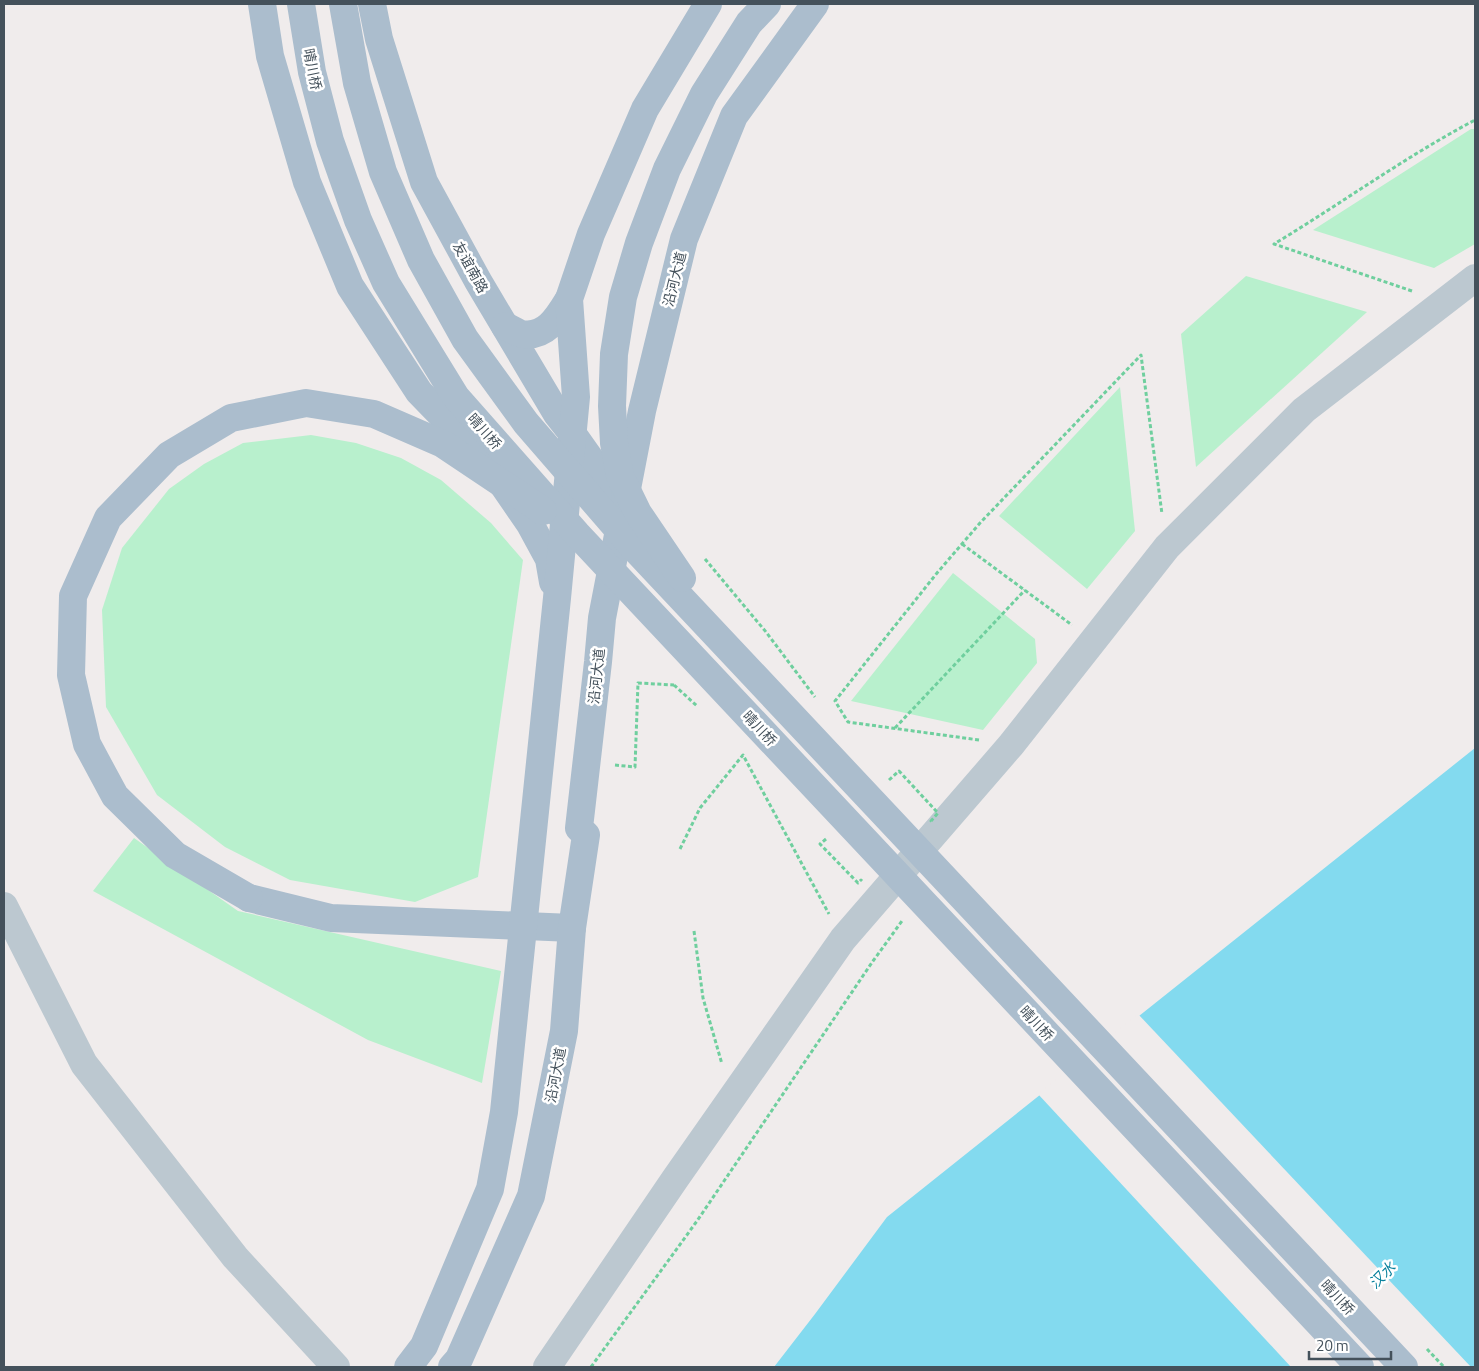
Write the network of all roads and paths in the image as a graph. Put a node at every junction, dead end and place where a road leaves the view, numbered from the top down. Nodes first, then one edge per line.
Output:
1 (262, 4) edge
2 (301, 4) edge
3 (343, 4) edge
4 (372, 4) edge
5 (708, 4) edge
6 (767, 4) edge
7 (815, 4) edge
8 (1475, 120) edge
9 (1475, 278) edge
10 (569, 299) junction
11 (1444, 302) junction
12 (504, 326) junction
13 (572, 433) junction
14 (623, 505) junction
15 (577, 534) junction
16 (962, 544) junction
17 (1167, 547) junction
18 (702, 556) dead end
19 (1024, 590) junction
20 (557, 598) junction
21 (1093, 640) junction
22 (747, 668) junction
23 (674, 685) dead end
24 (817, 700) dead end
25 (895, 729) junction
26 (1011, 745) junction
27 (635, 767) dead end
28 (882, 773) dead end
29 (937, 828) dead end
30 (680, 849) dead end
31 (4, 906) edge
32 (907, 914) dead end
33 (524, 925) junction
34 (572, 928) junction
35 (694, 931) dead end
36 (843, 938) junction
37 (732, 1099) junction
38 (1424, 1345) dead end
39 (336, 1367) edge
40 (408, 1367) edge
41 (452, 1367) edge
42 (547, 1367) edge
43 (591, 1367) edge
44 (1360, 1367) edge
45 (1404, 1367) edge
46 (1444, 1367) edge

1 - 20 main road
2 - 15 main road, 晴川桥, bridge
3 - 22 main road, 晴川桥, bridge
4 - 12 main road, 友谊南路
5 - 10 main road
6 - 22 main road, bridge
7 - 14 main road, 沿河大道
8 - 11 path
9 - 11 street
10 - 12 main road
10 - 13 main road
11 - 17 street
12 - 13 main road, 友谊南路
13 - 14 main road, 友谊南路
13 - 20 main road
14 - 34 main road, 沿河大道
15 - 33 main road, bridge
15 - 44 main road, 晴川桥, bridge
16 - 17 path
16 - 19 path
16 - 25 path
17 - 21 street
18 - 24 path, bridge
19 - 21 path
19 - 25 path
20 - 33 main road
21 - 26 street
22 - 45 main road, 晴川桥, bridge
23 - 27 path
25 - 26 path
26 - 36 street
28 - 29 path, bridge
30 - 36 path
31 - 39 street
32 - 43 path
33 - 34 main road
33 - 40 main road
34 - 41 main road, 沿河大道
35 - 37 path
36 - 37 street
37 - 42 street
38 - 46 path, bridge

